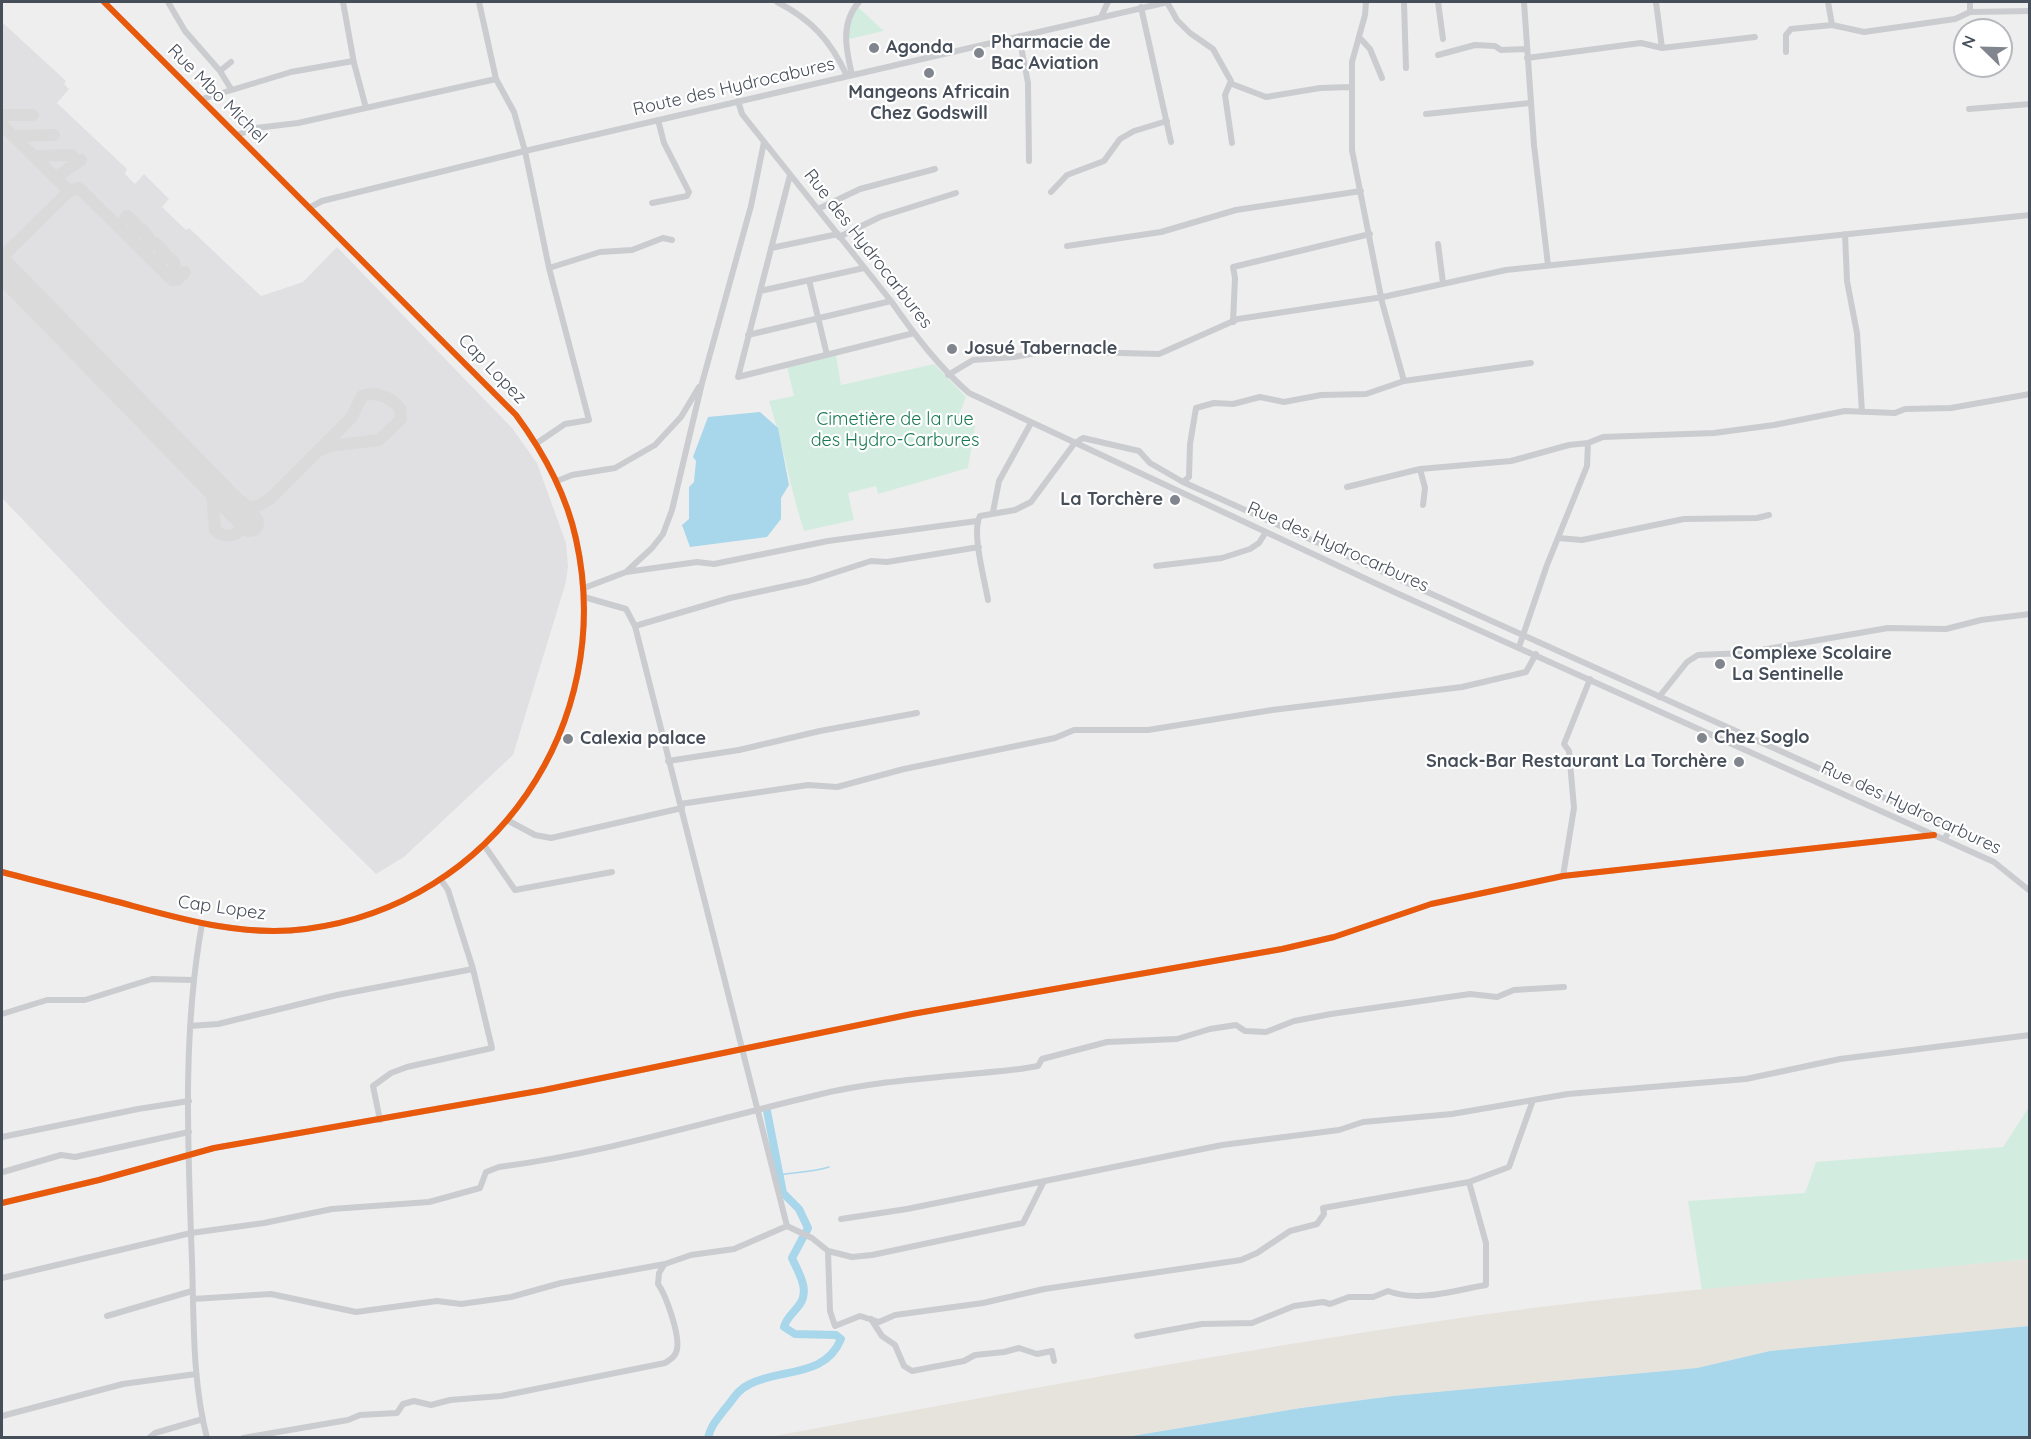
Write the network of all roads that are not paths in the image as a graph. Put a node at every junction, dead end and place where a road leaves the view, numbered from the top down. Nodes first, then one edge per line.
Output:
1 (104, 2) edge
2 (168, 2) edge
3 (343, 2) edge
4 (479, 2) edge
5 (777, 2) edge
6 (859, 2) edge
7 (1108, 2) edge
8 (1168, 2) edge
9 (1366, 2) edge
10 (1404, 2) edge
11 (1438, 2) edge
12 (1524, 2) edge
13 (1656, 2) edge
14 (1828, 2) edge
15 (1970, 2) edge
16 (1141, 8) junction
17 (2030, 10) edge
18 (1970, 12) junction
19 (1101, 17) junction
20 (1832, 24) junction
21 (1019, 36) junction
22 (1359, 37) junction
23 (1755, 37) dead end
24 (1443, 39) dead end
25 (1662, 48) junction
26 (1526, 49) junction
27 (1786, 52) dead end
28 (1438, 55) dead end
29 (1527, 58) junction
30 (353, 61) junction
31 (231, 62) dead end
32 (1406, 68) dead end
33 (220, 72) junction
34 (849, 76) junction
35 (1382, 78) dead end
36 (496, 79) junction
37 (1232, 84) junction
38 (1352, 87) junction
39 (231, 89) junction
40 (202, 99) junction
41 (738, 101) junction
42 (1530, 103) junction
43 (2030, 104) edge
44 (366, 108) junction
45 (1969, 109) dead end
46 (1426, 114) dead end
47 (658, 120) junction
48 (1167, 121) junction
49 (237, 135) junction
50 (764, 142) junction
51 (1171, 142) dead end
52 (1232, 143) dead end
53 (525, 151) junction
54 (1029, 161) dead end
55 (935, 169) dead end
56 (790, 175) junction
57 (1361, 191) junction
58 (1051, 192) dead end
59 (956, 193) dead end
60 (652, 203) dead end
61 (309, 208) junction
62 (818, 209) junction
63 (2030, 215) edge
64 (1370, 234) junction
65 (1845, 234) junction
66 (838, 235) junction
67 (672, 240) dead end
68 (1438, 244) dead end
69 (1067, 246) dead end
70 (771, 248) junction
71 (1548, 265) junction
72 (549, 268) junction
73 (864, 268) junction
74 (809, 280) junction
75 (1443, 283) junction
76 (760, 291) junction
77 (1383, 297) junction
78 (403, 300) junction
79 (891, 301) junction
80 (398, 307) dead end
81 (819, 317) junction
82 (1233, 322) junction
83 (914, 333) junction
84 (748, 335) junction
85 (827, 355) junction
86 (1531, 363) dead end
87 (948, 375) junction
88 (1404, 381) junction
89 (702, 383) junction
90 (2030, 394) edge
91 (1862, 412) junction
92 (1031, 423) junction
93 (537, 443) junction
94 (1587, 443) junction
95 (1074, 444) junction
96 (1420, 469) junction
97 (557, 481) junction
98 (1183, 482) junction
99 (1347, 487) dead end
100 (1423, 505) dead end
101 (993, 512) junction
102 (1769, 515) dead end
103 (977, 521) junction
104 (1266, 531) junction
105 (1558, 538) junction
106 (1311, 539) junction
107 (979, 547) junction
108 (1305, 551) junction
109 (1156, 566) dead end
110 (626, 572) junction
111 (584, 588) junction
112 (584, 597) junction
113 (988, 600) dead end
114 (2030, 614) edge
115 (635, 626) junction
116 (1524, 636) junction
117 (1519, 647) junction
118 (1536, 654) junction
119 (1590, 679) junction
120 (1659, 697) junction
121 (917, 713) dead end
122 (668, 761) junction
123 (681, 806) junction
124 (507, 820) junction
125 (1934, 835) junction
126 (1944, 839) junction
127 (484, 844) junction
128 (2, 872) edge
129 (612, 872) dead end
130 (1563, 876) junction
131 (441, 880) junction
132 (2030, 891) edge
133 (202, 924) junction
134 (473, 969) junction
135 (193, 980) junction
136 (1564, 987) dead end
137 (2, 1014) edge
138 (190, 1026) junction
139 (2030, 1035) edge
140 (742, 1048) junction
141 (1533, 1100) junction
142 (189, 1101) junction
143 (757, 1108) junction
144 (380, 1120) junction
145 (189, 1132) junction
146 (2, 1137) edge
147 (189, 1156) junction
148 (3, 1173) dead end
149 (1044, 1181) junction
150 (1469, 1182) junction
151 (2, 1203) edge
152 (842, 1219) dead end
153 (787, 1227) junction
154 (191, 1233) junction
155 (828, 1251) junction
156 (665, 1264) junction
157 (2, 1278) edge
158 (192, 1291) junction
159 (193, 1299) junction
160 (107, 1316) dead end
161 (870, 1318) junction
162 (1137, 1336) dead end
163 (1054, 1361) dead end
164 (196, 1374) junction
165 (2, 1416) edge
166 (203, 1419) junction
167 (149, 1437) edge
168 (207, 1437) edge
169 (243, 1437) edge

1 - 40 street, Rue Mbo Michel
2 - 33 street
3 - 30 street
4 - 36 street
5 - 34 street
6 - 34 street
7 - 19 street
8 - 16 street, Route des Hydrocabures
8 - 37 street
9 - 22 street
10 - 32 street
11 - 24 street
12 - 26 street
13 - 25 street
14 - 20 street
15 - 18 street
16 - 19 street, Route des Hydrocabures
16 - 48 street
17 - 18 street
18 - 20 street
19 - 21 street, Route des Hydrocabures
20 - 27 street
21 - 34 street, Route des Hydrocabures
21 - 54 street
22 - 35 street
22 - 38 street
23 - 25 street
25 - 29 street
26 - 28 street
26 - 29 street
29 - 42 street
30 - 39 street
30 - 44 street
31 - 33 street
33 - 39 street
34 - 41 street, Route des Hydrocabures
36 - 44 street
36 - 53 street
37 - 38 street
37 - 52 street
38 - 57 street
39 - 40 street
40 - 49 street, Rue Mbo Michel
41 - 47 street, Route des Hydrocabures
41 - 50 street, Rue des Hydrocarbures
42 - 46 street
42 - 71 street
43 - 45 street
44 - 49 street
47 - 53 street, Route des Hydrocabures
47 - 60 street
48 - 51 street
48 - 58 street
49 - 61 street, Rue Mbo Michel
50 - 56 street, Rue des Hydrocarbures
50 - 89 street
53 - 61 street, Route des Hydrocabures
53 - 72 street
55 - 62 street
56 - 62 street, Rue des Hydrocarbures
56 - 70 street
57 - 64 street
57 - 69 street
59 - 66 street
61 - 78 street, Cap Lopez
62 - 66 street, Rue des Hydrocarbures
63 - 65 street
64 - 77 street
64 - 82 street
65 - 71 street
65 - 91 street
66 - 70 street
66 - 73 street, Rue des Hydrocarbures
67 - 72 street
68 - 75 street
70 - 76 street
71 - 75 street
72 - 93 street
73 - 74 street
73 - 79 street, Rue des Hydrocarbures
74 - 76 street
74 - 81 street
75 - 77 street
76 - 84 street
77 - 82 street
77 - 88 street
78 - 80 street
78 - 93 street, Cap Lopez
79 - 81 street
79 - 83 street, Rue des Hydrocarbures
81 - 84 street
81 - 85 street
82 - 87 street
83 - 85 street
83 - 87 street, Rue des Hydrocarbures
84 - 85 street
86 - 88 street
87 - 92 street, Rue des Hydrocarbures
88 - 98 street
89 - 97 street
89 - 110 street
90 - 91 street
91 - 94 street
92 - 95 street, Rue des Hydrocarbures
92 - 101 street
93 - 97 street, Cap Lopez
94 - 96 street
94 - 105 street
95 - 98 street
95 - 101 street
95 - 104 street, Rue des Hydrocarbures
96 - 99 street
96 - 100 street
97 - 111 street, Cap Lopez
98 - 106 street
101 - 103 street
102 - 105 street
103 - 107 street
103 - 110 street
104 - 108 street, Rue des Hydrocarbures
104 - 109 street
105 - 116 street
106 - 108 street
106 - 116 street
107 - 113 street
107 - 115 street
108 - 117 street, Rue des Hydrocarbures
110 - 111 street
111 - 112 street, Cap Lopez
112 - 115 street
112 - 124 street, Cap Lopez
114 - 120 street
115 - 122 street
116 - 117 street
116 - 120 street
117 - 118 street, Rue des Hydrocarbures
118 - 119 street, Rue des Hydrocarbures
118 - 123 street
119 - 125 street, Rue des Hydrocarbures
119 - 130 street
120 - 126 street
121 - 122 street
122 - 123 street
123 - 124 street
123 - 140 street
124 - 127 street, Cap Lopez
125 - 126 street, Rue des Hydrocarbures
125 - 130 street
126 - 132 street, Rue des Hydrocarbures
127 - 129 street
127 - 131 street, Cap Lopez
128 - 133 street, Cap Lopez
130 - 140 street
131 - 133 street, Cap Lopez
131 - 134 street
133 - 135 street
134 - 138 street
134 - 144 street
135 - 137 street
135 - 138 street
136 - 143 street
138 - 142 street
139 - 141 street
140 - 143 street
140 - 144 street
141 - 149 street
141 - 150 street
142 - 145 street
142 - 146 street
143 - 153 street
143 - 154 street
144 - 147 street
145 - 147 street
145 - 148 street
147 - 151 street
147 - 154 street
149 - 152 street
149 - 155 street
150 - 161 street
150 - 162 street
153 - 155 street
153 - 156 street
154 - 157 street
154 - 158 street
155 - 161 street
156 - 159 street
156 - 169 street
158 - 159 street
158 - 160 street
159 - 164 street
161 - 163 street
164 - 165 street
164 - 166 street
166 - 167 street
166 - 168 street

